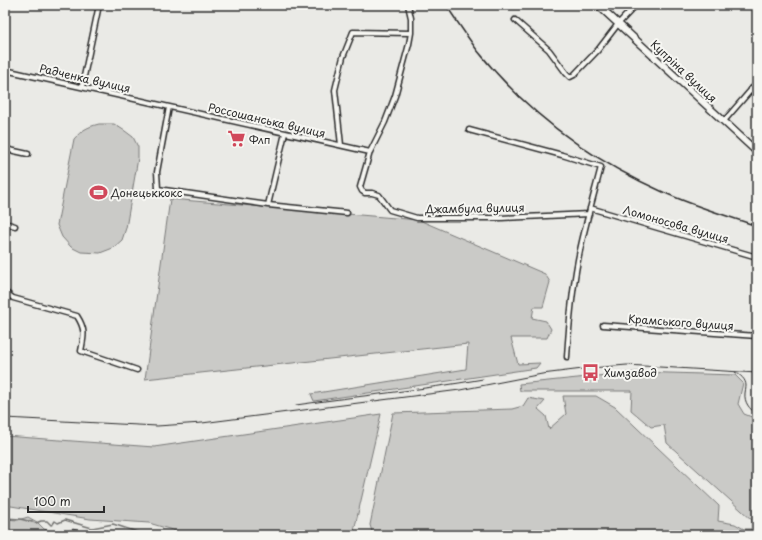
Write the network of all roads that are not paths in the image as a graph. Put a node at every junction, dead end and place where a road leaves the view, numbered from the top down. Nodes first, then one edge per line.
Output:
1 (99, 5) edge
2 (408, 5) edge
3 (598, 5) edge
4 (636, 5) edge
5 (515, 20) dead end
6 (618, 24) junction
7 (411, 33) junction
8 (5, 70) edge
9 (757, 83) edge
10 (82, 86) junction
11 (751, 89) junction
12 (757, 94) edge
13 (160, 105) joint
14 (169, 107) junction
15 (724, 121) junction
16 (469, 130) dead end
17 (285, 133) junction
18 (341, 145) junction
19 (5, 149) edge
20 (370, 152) junction
21 (757, 152) edge
22 (28, 154) dead end
23 (268, 205) junction
24 (590, 208) junction
25 (347, 213) dead end
26 (589, 214) junction
27 (5, 223) edge
28 (15, 226) dead end
29 (757, 257) edge
30 (5, 292) edge
31 (603, 325) dead end
32 (757, 336) edge
33 (567, 357) dead end
34 (137, 370) dead end

1 - 10 street
2 - 7 street
3 - 6 main road, Купріна вулиця
4 - 6 street
5 - 6 street
6 - 15 main road, Купріна вулиця
7 - 18 street
7 - 20 street
8 - 10 street, Радченка вулиця
9 - 11 street
10 - 13 street, Радченка вулиця
11 - 12 street
11 - 15 street
13 - 14 street, Россошанська вулиця
14 - 17 street, Россошанська вулиця
14 - 23 street
15 - 21 main road, Купріна вулиця
16 - 24 street
17 - 18 street, Россошанська вулиця
17 - 23 street
18 - 20 street, Россошанська вулиця
19 - 22 street
20 - 26 street, Джамбула вулиця
23 - 25 street
24 - 26 street
24 - 29 street, Ломоносова вулиця
26 - 33 street
27 - 28 street
30 - 34 street
31 - 32 street, Крамського вулиця

